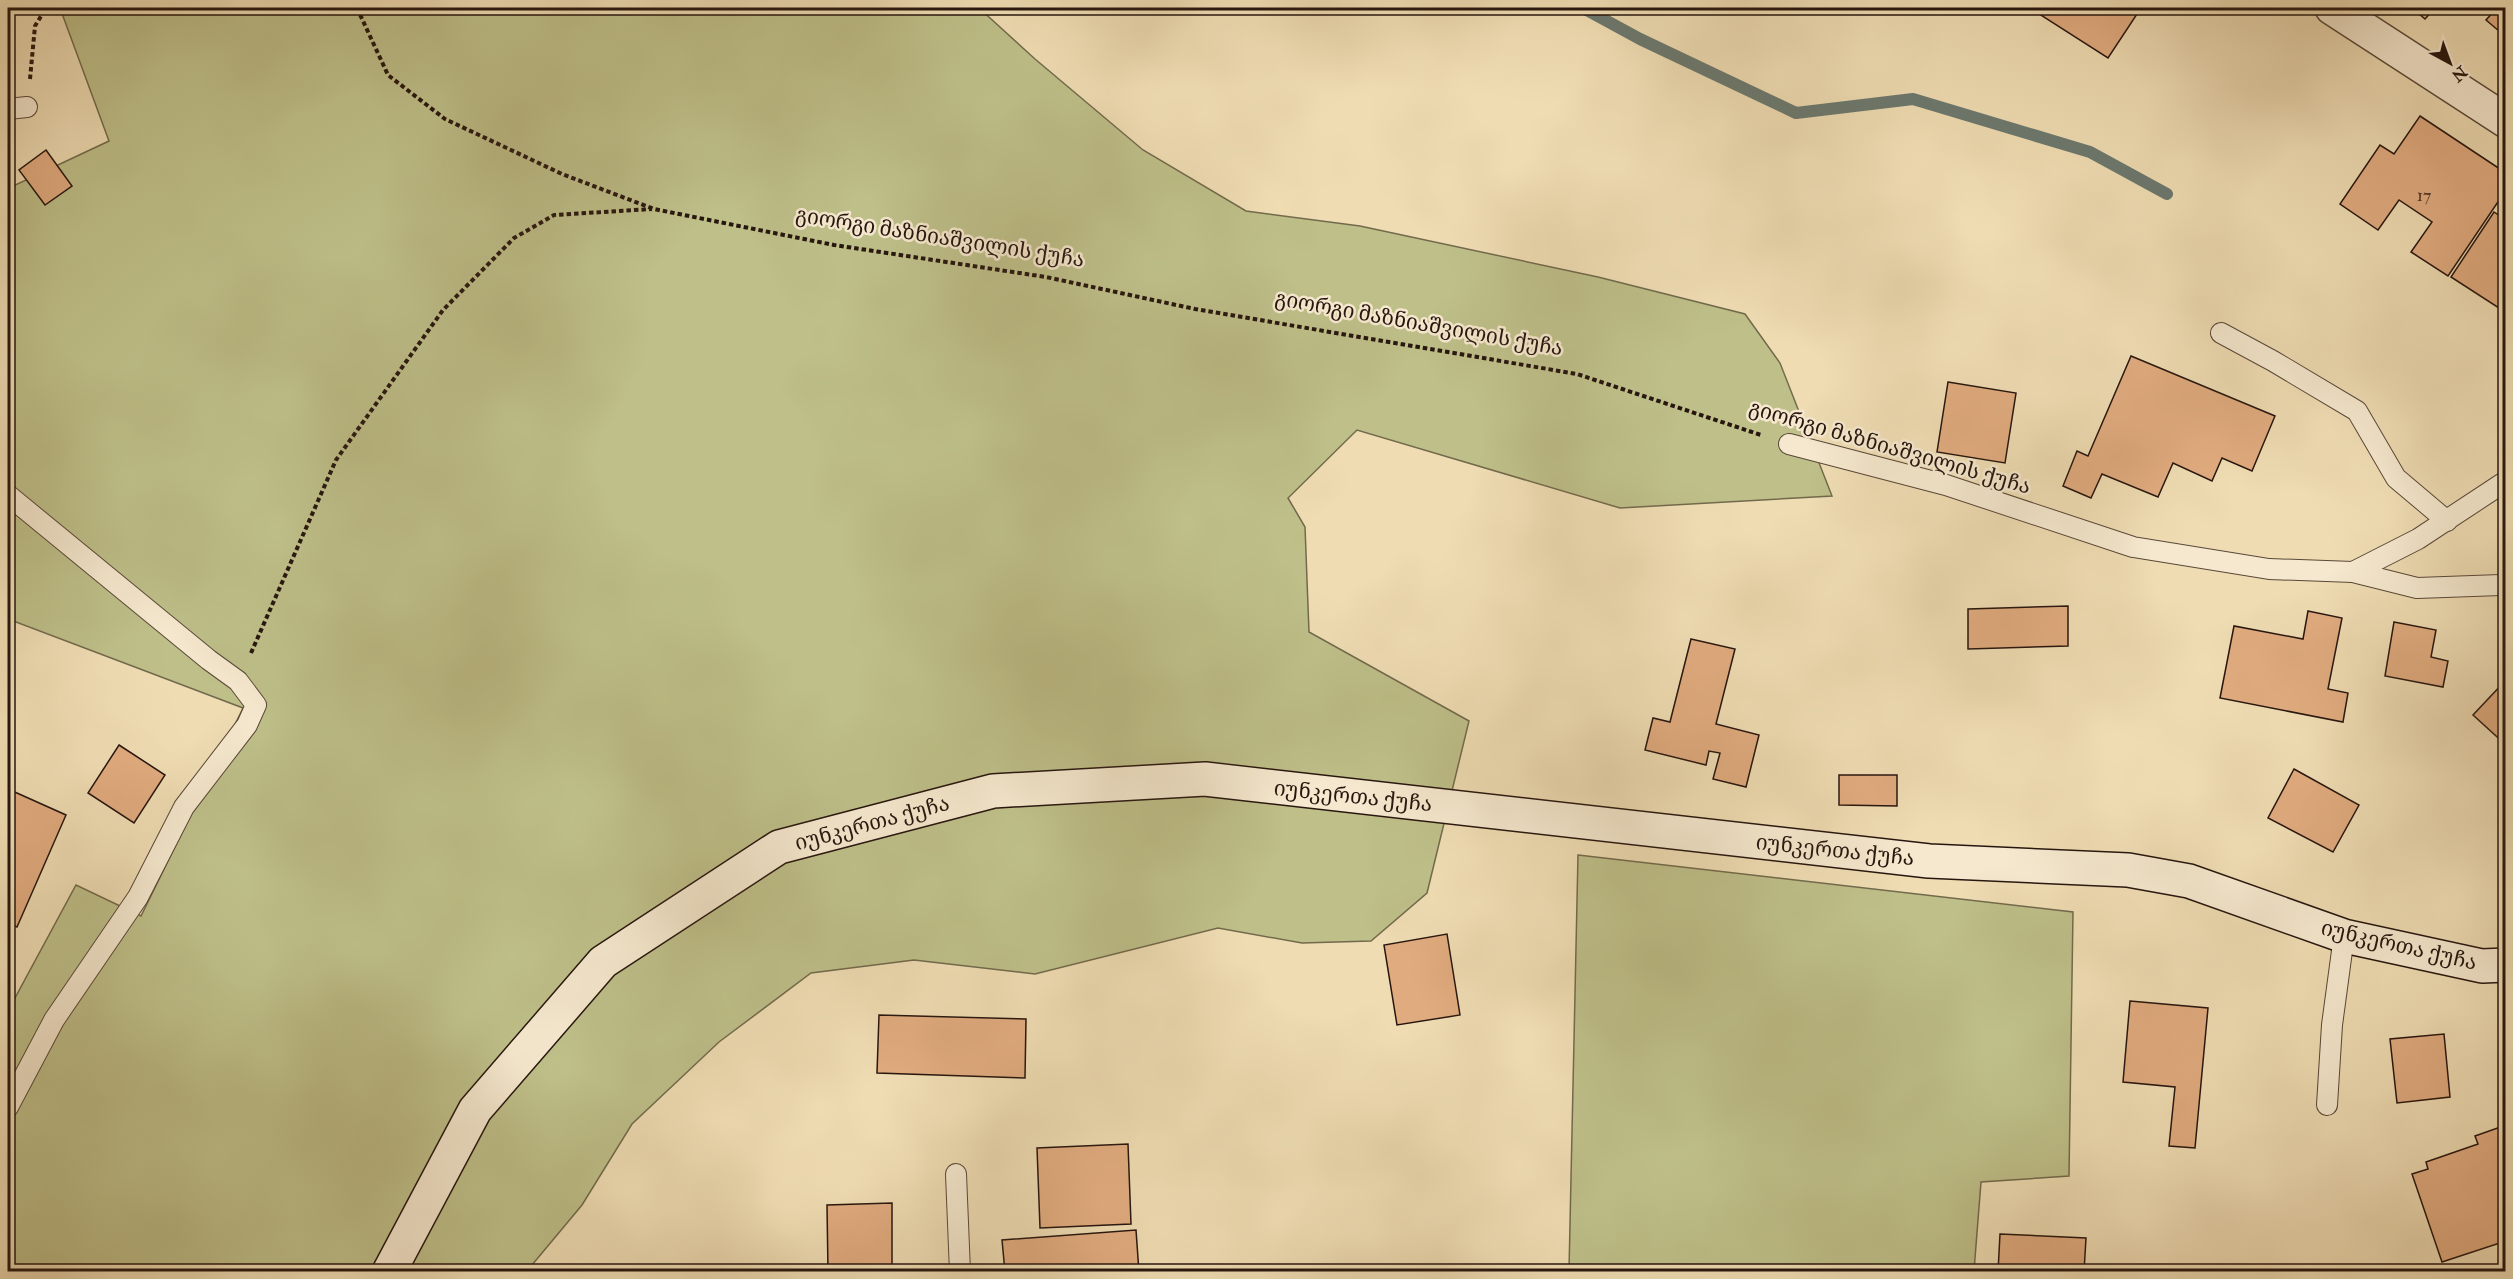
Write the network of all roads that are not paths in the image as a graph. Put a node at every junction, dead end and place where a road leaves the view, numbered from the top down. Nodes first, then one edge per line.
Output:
1 (2332, 8) edge
2 (2505, 121) edge
3 (2221, 333) dead end
4 (1789, 444) road end
5 (2505, 481) edge
6 (8, 495) edge
7 (2447, 521) junction
8 (2353, 572) junction
9 (2501, 585) dead end
10 (2344, 936) junction
11 (2505, 965) edge
12 (2327, 1105) dead end
13 (8, 1107) edge
14 (956, 1174) dead end
15 (389, 1272) edge
16 (960, 1272) edge

1 - 2 main road
3 - 7 lane
4 - 8 lane, გიორგი მაზნიაშვილის ქუჩა
5 - 7 lane, გიორგი მაზნიაშვილის ქუჩა
6 - 13 lane
7 - 8 lane, გიორგი მაზნიაშვილის ქუჩა
8 - 9 lane
10 - 11 main road, იუნკერთა ქუჩა
10 - 12 lane
10 - 15 main road, იუნკერთა ქუჩა
14 - 16 lane

